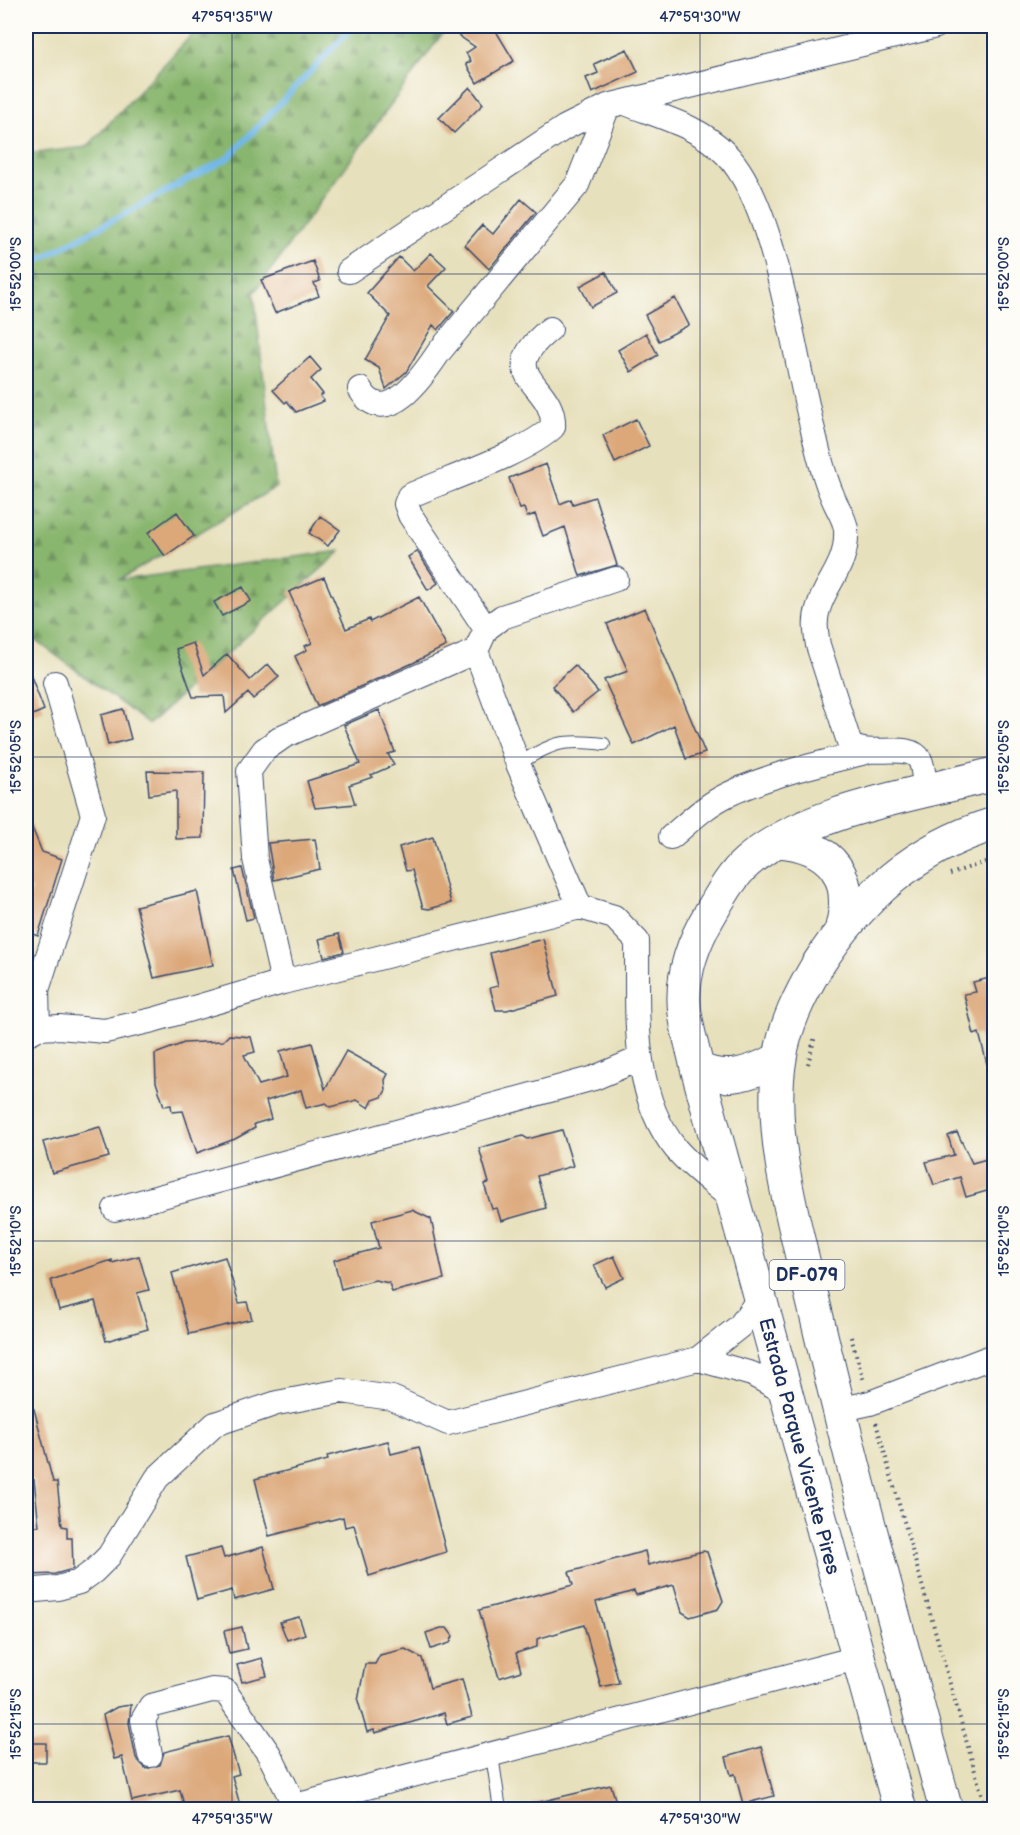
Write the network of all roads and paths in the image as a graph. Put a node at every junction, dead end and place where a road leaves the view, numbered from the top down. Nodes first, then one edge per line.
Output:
1 (936, 26) edge
2 (617, 105) junction
3 (349, 271) dead end
4 (550, 329) dead end
5 (360, 389) dead end
6 (616, 579) dead end
7 (486, 628) junction
8 (476, 651) junction
9 (55, 682) dead end
10 (604, 744) dead end
11 (866, 752) junction
12 (518, 764) junction
13 (994, 774) edge
14 (926, 793) junction
15 (994, 824) edge
16 (671, 837) dead end
17 (780, 841) junction
18 (994, 859) edge
19 (944, 876) dead end
20 (580, 907) junction
21 (842, 927) junction
22 (283, 982) junction
23 (816, 1030) dead end
24 (32, 1031) edge
25 (639, 1059) junction
26 (793, 1064) junction
27 (697, 1068) junction
28 (734, 1201) junction
29 (115, 1209) dead end
30 (761, 1296) junction
31 (848, 1326) dead end
32 (994, 1356) edge
33 (698, 1359) junction
34 (785, 1392) junction
35 (870, 1402) junction
36 (838, 1410) junction
37 (26, 1591) edge
38 (857, 1658) junction
39 (150, 1755) dead end
40 (492, 1755) junction
41 (500, 1809) edge
42 (900, 1809) edge
43 (946, 1809) edge
44 (986, 1809) edge

1 - 2 street
2 - 3 street
2 - 5 street
2 - 11 street
4 - 7 street
6 - 7 street
7 - 8 street
8 - 12 street
8 - 22 street
9 - 24 street
10 - 12 lane
11 - 14 street
11 - 16 street
12 - 20 street
13 - 14 main road, Estrada Parque Vicente Pires / DF-079
14 - 17 main road, Estrada Parque Vicente Pires / DF-079
15 - 21 main road, DF-079
17 - 21 main road
17 - 27 main road, Estrada Parque Vicente Pires / DF-079
18 - 19 path
20 - 22 street
20 - 25 street
21 - 26 main road, DF-079
22 - 24 street
23 - 26 path
25 - 28 street
25 - 29 street
26 - 27 main road
26 - 36 main road, DF-079
27 - 28 main road, Estrada Parque Vicente Pires / DF-079
28 - 30 main road, Estrada Parque Vicente Pires / DF-079
30 - 33 street
30 - 34 main road, Estrada Parque Vicente Pires / DF-079
31 - 35 path
32 - 35 street
33 - 34 street
33 - 37 street
34 - 38 main road, Estrada Parque Vicente Pires / DF-079
35 - 36 street
35 - 44 path
36 - 43 main road, DF-079
38 - 40 street
38 - 42 main road, Estrada Parque Vicente Pires / DF-079
39 - 40 street
40 - 41 lane

